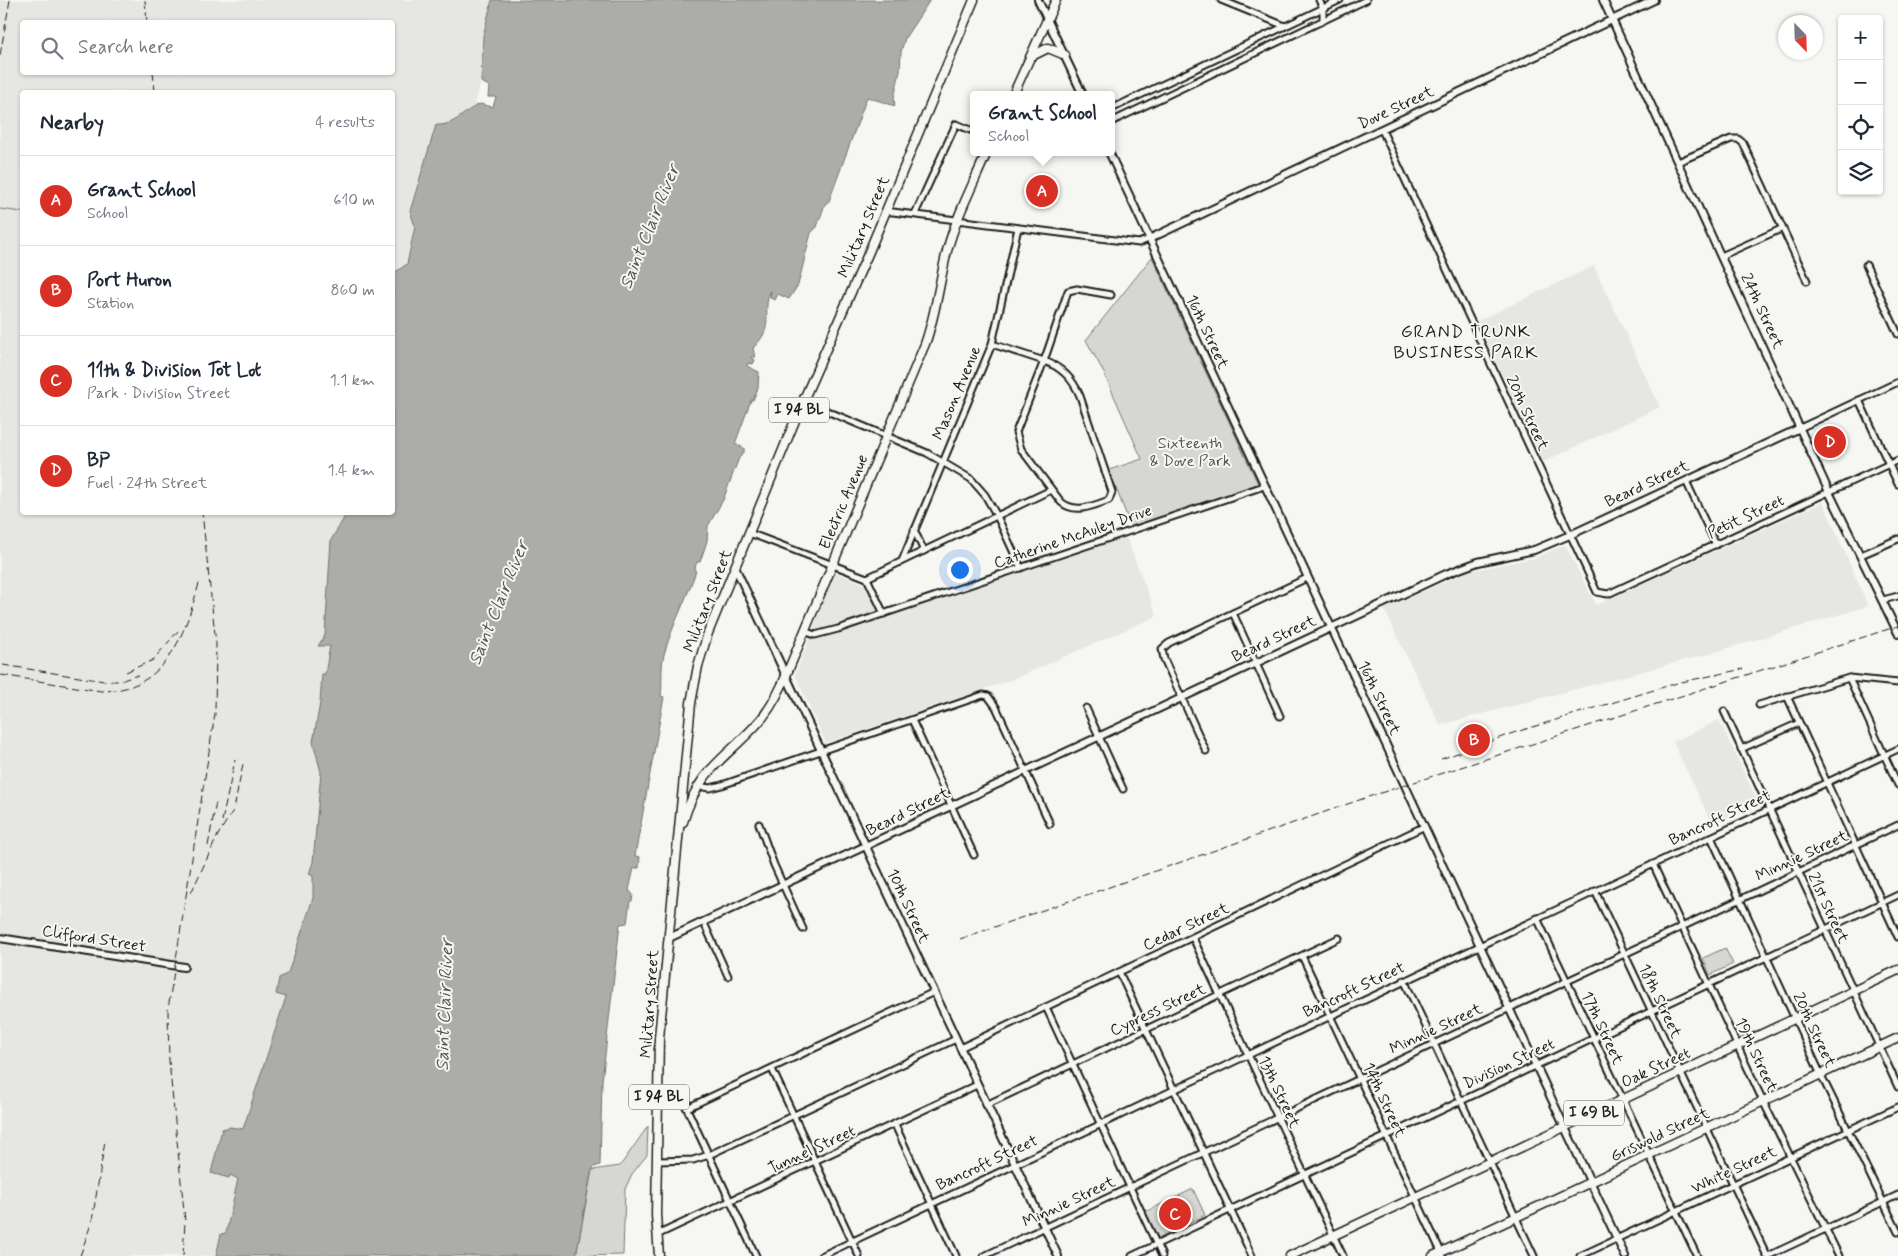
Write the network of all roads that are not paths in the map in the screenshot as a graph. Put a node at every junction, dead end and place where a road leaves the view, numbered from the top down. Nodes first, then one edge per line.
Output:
1 (974, 0) edge
2 (1038, 0) edge
3 (1056, 0) edge
4 (1221, 0) edge
5 (1319, 0) edge
6 (1340, 0) edge
7 (1366, 0) edge
8 (1603, 0) edge
9 (1654, 0) edge
10 (1323, 8) junction
11 (1048, 20) junction
12 (1323, 20) junction
13 (1612, 20) junction
14 (1285, 26) junction
15 (1066, 55) junction
16 (1030, 57) junction
17 (1015, 91) edge
18 (1081, 91) edge
19 (1115, 107) edge
20 (1115, 120) edge
21 (970, 130) edge
22 (1382, 130) junction
23 (985, 156) edge
24 (1111, 156) edge
25 (1678, 162) junction
26 (885, 211) junction
27 (915, 214) junction
28 (958, 220) junction
29 (1018, 228) junction
30 (1781, 229) junction
31 (1149, 239) junction
32 (1722, 256) junction
33 (1866, 265) dead end
34 (1807, 281) dead end
35 (1110, 294) dead end
36 (1898, 334) edge
37 (992, 344) junction
38 (1044, 362) junction
39 (1898, 382) edge
40 (1859, 400) junction
41 (803, 401) junction
42 (1800, 428) junction
43 (886, 436) junction
44 (1898, 460) edge
45 (942, 462) junction
46 (1888, 464) junction
47 (1686, 481) junction
48 (1898, 484) edge
49 (1264, 486) junction
50 (1051, 490) junction
51 (1830, 492) junction
52 (997, 516) junction
53 (914, 530) junction
54 (749, 533) junction
55 (1570, 535) junction
56 (1898, 539) edge
57 (1716, 545) junction
58 (924, 551) junction
59 (1862, 554) junction
60 (902, 561) junction
61 (832, 566) junction
62 (735, 567) junction
63 (1021, 568) junction
64 (867, 578) junction
65 (1307, 578) junction
66 (1603, 594) joint
67 (1898, 596) edge
68 (1883, 600) junction
69 (1233, 613) junction
70 (884, 614) junction
71 (1330, 627) junction
72 (804, 631) junction
73 (1898, 633) edge
74 (1255, 663) junction
75 (787, 675) junction
76 (1849, 678) junction
77 (1898, 683) edge
78 (1787, 696) junction
79 (1182, 698) junction
80 (1758, 705) dead end
81 (1086, 708) dead end
82 (1724, 711) dead end
83 (1280, 716) dead end
84 (912, 720) junction
85 (1799, 723) junction
86 (1099, 736) junction
87 (1898, 749) edge
88 (1741, 750) junction
89 (823, 751) junction
90 (1206, 751) dead end
91 (1884, 755) junction
92 (1025, 771) junction
93 (683, 776) junction
94 (1826, 782) junction
95 (1898, 785) edge
96 (697, 788) junction
97 (1123, 789) dead end
98 (952, 806) junction
99 (1768, 810) junction
100 (759, 824) dead end
101 (1050, 824) dead end
102 (1898, 825) edge
103 (1423, 827) junction
104 (679, 836) junction
105 (1711, 837) junction
106 (1855, 845) junction
107 (866, 847) junction
108 (974, 855) dead end
109 (1653, 864) junction
110 (1797, 872) junction
111 (783, 886) junction
112 (1595, 891) junction
113 (1898, 895) edge
114 (1740, 900) junction
115 (1882, 902) junction
116 (1537, 918) junction
117 (704, 924) junction
118 (1682, 927) junction
119 (803, 928) dead end
120 (1824, 930) junction
121 (1898, 937) edge
122 (0, 938) edge
123 (669, 938) junction
124 (1193, 938) junction
125 (1339, 938) dead end
126 (1478, 945) junction
127 (1624, 954) junction
128 (1302, 956) junction
129 (1766, 957) junction
130 (184, 967) dead end
131 (1898, 970) edge
132 (1119, 972) junction
133 (728, 976) dead end
134 (1404, 980) junction
135 (1566, 982) junction
136 (1708, 984) junction
137 (1853, 991) junction
138 (934, 992) junction
139 (1220, 995) junction
140 (1046, 1007) junction
141 (1508, 1009) junction
142 (1651, 1011) junction
143 (1330, 1015) junction
144 (1795, 1018) junction
145 (1146, 1029) junction
146 (1898, 1038) edge
147 (956, 1039) junction
148 (1593, 1039) junction
149 (1434, 1044) junction
150 (1737, 1045) junction
151 (1879, 1047) junction
152 (960, 1048) junction
153 (1248, 1054) junction
154 (1073, 1064) junction
155 (1535, 1066) junction
156 (772, 1069) junction
157 (1679, 1073) junction
158 (1822, 1075) junction
159 (1360, 1078) junction
160 (977, 1085) junction
161 (1898, 1087) edge
162 (1174, 1088) junction
163 (681, 1096) dead end
164 (1622, 1100) junction
165 (1461, 1101) junction
166 (1763, 1102) junction
167 (986, 1105) junction
168 (1898, 1107) edge
169 (687, 1108) junction
170 (794, 1116) junction
171 (1277, 1117) junction
172 (1100, 1123) junction
173 (896, 1125) junction
174 (1564, 1127) junction
175 (1706, 1128) junction
176 (1848, 1130) junction
177 (1387, 1136) junction
178 (1204, 1152) junction
179 (709, 1155) junction
180 (1648, 1156) junction
181 (1790, 1157) junction
182 (658, 1161) junction
183 (815, 1162) junction
184 (1489, 1162) junction
185 (1014, 1164) junction
186 (1304, 1174) junction
187 (1590, 1183) junction
188 (1732, 1184) junction
189 (1130, 1186) junction
190 (1898, 1195) edge
191 (1415, 1196) junction
192 (731, 1202) junction
193 (1883, 1202) junction
194 (932, 1204) junction
195 (1231, 1209) junction
196 (1675, 1211) junction
197 (1515, 1218) junction
198 (1044, 1227) junction
199 (1825, 1229) junction
200 (1898, 1232) edge
201 (657, 1235) junction
202 (1333, 1236) junction
203 (1616, 1239) junction
204 (852, 1241) junction
205 (1157, 1244) junction
206 (1443, 1254) edge
207 (659, 1256) edge
208 (756, 1256) edge
209 (821, 1256) edge
210 (859, 1256) edge
211 (956, 1256) edge
212 (984, 1256) edge
213 (1058, 1256) edge
214 (1132, 1256) edge
215 (1162, 1256) edge
216 (1252, 1256) edge
217 (1290, 1256) edge
218 (1343, 1256) edge
219 (1433, 1256) edge
220 (1534, 1256) edge
221 (1580, 1256) edge
222 (1625, 1256) edge
223 (1696, 1256) edge
224 (1768, 1256) edge
225 (1839, 1256) edge

1 - 26 main road, Military Street / I 94 BL
2 - 11 street
3 - 11 main road
4 - 14 street
5 - 10 street
6 - 10 street
7 - 12 street
8 - 13 street, 24th Street
9 - 13 street, Dove Street
10 - 12 street
10 - 14 street
11 - 15 street
11 - 16 main road
12 - 20 street
13 - 22 street, Dove Street
13 - 25 street, 24th Street
14 - 19 street
15 - 16 main road
15 - 18 street
16 - 17 main road
21 - 27 street
22 - 31 street, Dove Street
22 - 55 street, 20th Street
23 - 28 main road, Electric Avenue / I 94 BL
24 - 31 street, 16th Street
25 - 30 street
25 - 32 street, 24th Street
26 - 27 street
26 - 41 main road, Military Street / I 94 BL
27 - 28 street
28 - 29 street
28 - 43 main road, Electric Avenue / I 94 BL
29 - 31 street
29 - 37 street, Mason Avenue
30 - 32 street
30 - 34 street
31 - 49 street, 16th Street
32 - 42 street, 24th Street
33 - 36 street
35 - 38 street
37 - 38 street
37 - 45 street, Mason Avenue
38 - 50 street
38 - 50 street
39 - 40 street, Beard Street
40 - 42 street, Beard Street
40 - 46 street
41 - 43 street
41 - 54 main road, Military Street / I 94 BL
42 - 47 street, Beard Street
42 - 51 street, 24th Street
43 - 45 street
43 - 61 main road, Electric Avenue / I 94 BL
44 - 46 street, Petit Street
45 - 52 street
45 - 53 street, Mason Avenue
46 - 48 street
46 - 51 street, Petit Street
47 - 55 street, Beard Street
47 - 57 street
49 - 63 street, Catherine McAuley Drive
49 - 65 street, 16th Street
50 - 52 street
51 - 57 street, Petit Street
51 - 59 street, 24th Street
52 - 58 street
52 - 63 street
53 - 58 street
53 - 60 street, Mason Avenue
54 - 61 street
54 - 62 main road, Military Street / I 94 BL
55 - 66 street, 20th Street
55 - 71 street, Beard Street
56 - 59 street
57 - 66 street, Petit Street
58 - 60 street
59 - 68 street, 24th Street
60 - 64 street
61 - 64 street
61 - 72 main road, Electric Avenue / I 94 BL
62 - 75 street, 10th Street
62 - 93 main road, Military Street / I 94 BL
63 - 70 street, Catherine McAuley Drive
64 - 70 street
65 - 69 street
65 - 71 street, 16th Street
67 - 68 street
68 - 73 street, 24th Street
69 - 74 street
69 - 79 street
70 - 72 street, Catherine McAuley Drive
71 - 74 street, Beard Street
71 - 103 street, 16th Street
72 - 75 main road, Electric Avenue / I 94 BL
74 - 79 street, Beard Street
74 - 83 street
75 - 89 street, 10th Street
75 - 96 main road, Electric Avenue / I 94 BL
76 - 77 street
76 - 78 street
76 - 91 street
78 - 80 street
78 - 85 street
79 - 86 street, Beard Street
79 - 90 street
81 - 86 street
82 - 88 street, 21st Street
84 - 89 street
84 - 92 street
84 - 98 street
85 - 88 street
85 - 94 street
86 - 92 street, Beard Street
86 - 97 street
87 - 91 street, Bancroft Street
88 - 99 street, 21st Street
89 - 96 street
89 - 107 street, 10th Street
91 - 94 street, Bancroft Street
91 - 95 street
92 - 98 street, Beard Street
92 - 101 street
93 - 96 main road
93 - 104 main road, Military Street / I 94 BL
94 - 99 street, Bancroft Street
94 - 106 street
96 - 104 main road, Electric Avenue / I 94 BL
98 - 107 street, Beard Street
98 - 108 street
99 - 105 street, Bancroft Street
99 - 110 street, 21st Street
100 - 111 street
102 - 106 street, Minnie Street
103 - 124 street, Cedar Street
103 - 126 street, 16th Street
104 - 123 main road, Military Street / I 94 BL
105 - 109 street, Bancroft Street
105 - 114 street, 20th Street
106 - 110 street, Minnie Street
106 - 115 street
107 - 111 street, Beard Street
107 - 138 street, 10th Street
109 - 112 street, Bancroft Street
109 - 118 street, 19th Street
110 - 114 street, Minnie Street
110 - 120 street, 21st Street
111 - 117 street, Beard Street
111 - 119 street
112 - 116 street, Bancroft Street
112 - 127 street, 18th Street
113 - 115 street, Division Street
114 - 118 street, Minnie Street
114 - 129 street, 20th Street
115 - 120 street, Division Street
115 - 121 street
116 - 126 street, Bancroft Street
116 - 135 street, 17th Street
117 - 123 street, Beard Street
117 - 133 street
118 - 127 street, Minnie Street
118 - 136 street, 19th Street
120 - 129 street, Division Street
120 - 137 street, 21st Street
122 - 130 street, Clifford Street
123 - 182 main road, Military Street / I 94 BL
124 - 132 street, Cedar Street
124 - 139 street, 13th Street
125 - 128 street, Cypress Street
126 - 134 street, Bancroft Street
126 - 141 street, 16th Street
127 - 135 street, Minnie Street
127 - 142 street, 18th Street
128 - 139 street, Cypress Street
128 - 143 street, 14th Street
129 - 136 street, Division Street
129 - 144 street, 20th Street
131 - 137 main road, Oak Street / I 69 BL
132 - 140 street, Cedar Street
132 - 145 street
134 - 143 street, Bancroft Street
134 - 149 street
135 - 141 street, Minnie Street
135 - 148 street, 17th Street
136 - 142 street, Division Street
136 - 150 street, 19th Street
137 - 144 main road, Oak Street / I 69 BL
137 - 151 street, 21st Street
138 - 147 street, 10th Street
138 - 156 street
139 - 145 street, Cypress Street
139 - 153 street, 13th Street
140 - 152 street, Cedar Street
140 - 154 street
141 - 149 street, Minnie Street
141 - 155 street, 16th Street
142 - 148 street, Division Street
142 - 157 street, 18th Street
143 - 153 street, Bancroft Street
143 - 159 street, 14th Street
144 - 150 main road, Oak Street / I 69 BL
144 - 158 street, 20th Street
145 - 154 street, Cypress Street
145 - 162 street
146 - 151 main road, Griswold Street
147 - 152 street, 10th Street
147 - 170 street
148 - 155 street, Division Street
148 - 164 street, 17th Street
149 - 159 street, Minnie Street
149 - 165 street
150 - 157 main road, Oak Street / I 69 BL
150 - 166 street, 19th Street
151 - 158 main road, Griswold Street
151 - 161 street, 21st Street
152 - 160 street, 10th Street
153 - 162 street, Bancroft Street
153 - 171 street, 13th Street
154 - 167 street, Cypress Street
154 - 172 street
155 - 165 street, Division Street
155 - 174 street, 16th Street
156 - 169 street
156 - 170 street
157 - 164 main road, Oak Street / I 69 BL
157 - 175 street, 18th Street
158 - 166 main road, Griswold Street
158 - 176 street, 20th Street
159 - 171 street, Minnie Street
159 - 177 street, 14th Street
160 - 167 street, 10th Street
160 - 173 street, Tunnel Street
162 - 172 street, Bancroft Street
162 - 178 street
163 - 169 street
164 - 174 main road, Oak Street / I 69 BL
164 - 180 street, 17th Street
165 - 177 street, Division Street
165 - 184 street
166 - 175 main road, Griswold Street
166 - 181 street, 19th Street
167 - 185 street, 10th Street
168 - 176 street, White Street
169 - 179 street
170 - 179 street
170 - 183 street
171 - 178 street, Minnie Street
171 - 186 street, 13th Street
172 - 185 street, Bancroft Street
172 - 189 street
173 - 183 street, Tunnel Street
173 - 194 street
174 - 184 main road, Oak Street / I 69 BL
174 - 187 street, 16th Street
175 - 180 main road, Griswold Street
175 - 188 street, 18th Street
176 - 181 street, White Street
176 - 193 street, 20th Street
177 - 186 street, Division Street
177 - 191 street, 14th Street
178 - 189 street, Minnie Street
178 - 195 street
179 - 182 street
179 - 192 street
180 - 187 main road, Griswold Street
180 - 196 street, 17th Street
181 - 188 street, White Street
181 - 199 street, 19th Street
182 - 201 main road, Military Street / I 94 BL
183 - 192 street, Tunnel Street
183 - 204 street
184 - 191 main road, Oak Street / I 69 BL
184 - 197 street
185 - 194 street, Bancroft Street
185 - 198 street, 10th Street
186 - 195 street, Division Street
186 - 202 street, 13th Street
187 - 197 main road, Griswold Street
187 - 203 street, 16th Street
188 - 196 street, White Street
188 - 224 street, 18th Street
189 - 198 street, Minnie Street
189 - 205 street
190 - 193 street
191 - 202 main road, Oak Street / I 69 BL
191 - 206 street, 14th Street
192 - 201 street, Tunnel Street
192 - 208 street
193 - 199 street
193 - 200 street, 20th Street
194 - 204 street, Bancroft Street
194 - 211 street
195 - 205 street, Division Street
195 - 216 street
196 - 203 street, White Street
196 - 223 street, 17th Street
197 - 206 main road, Griswold Street
197 - 220 street
198 - 212 street, Minnie Street
198 - 213 street, 10th Street
199 - 224 street
199 - 225 street, 19th Street
201 - 207 main road, Military Street / I 94 BL
202 - 217 main road, Oak Street / I 69 BL
202 - 218 street, 13th Street
203 - 221 street, White Street
203 - 222 street, 16th Street
204 - 209 street, Bancroft Street
204 - 210 street
205 - 214 street, Division Street
205 - 215 street
206 - 219 main road, Griswold Street

